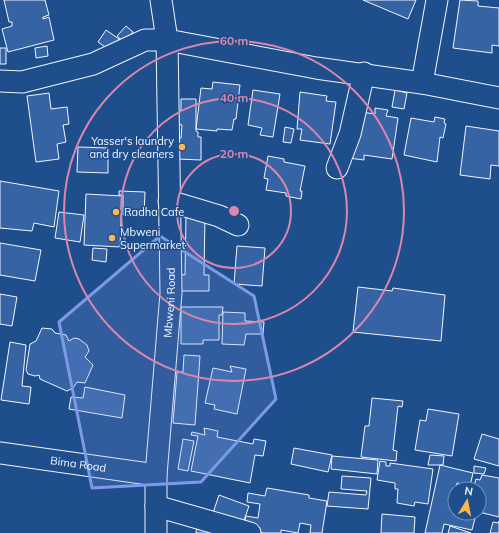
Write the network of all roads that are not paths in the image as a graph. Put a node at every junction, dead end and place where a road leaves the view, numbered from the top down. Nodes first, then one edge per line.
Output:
1 (161, 0) edge
2 (437, 0) edge
3 (168, 40) junction
4 (364, 74) junction
5 (0, 81) edge
6 (422, 83) junction
7 (499, 98) edge
8 (337, 168) dead end
9 (169, 201) junction
10 (238, 225) dead end
11 (0, 453) edge
12 (156, 475) junction
13 (156, 506) junction
14 (156, 533) edge
15 (250, 533) edge

1 - 3 street, Mbweni Road
2 - 6 street
3 - 4 street
3 - 5 street
3 - 9 street, Mbweni Road
4 - 6 street
4 - 8 street
6 - 7 street
9 - 10 street
9 - 12 street, Mbweni Road
11 - 12 street, Bima Road
12 - 13 street, Mbweni Road
13 - 14 street, Mbweni Road
13 - 15 street

